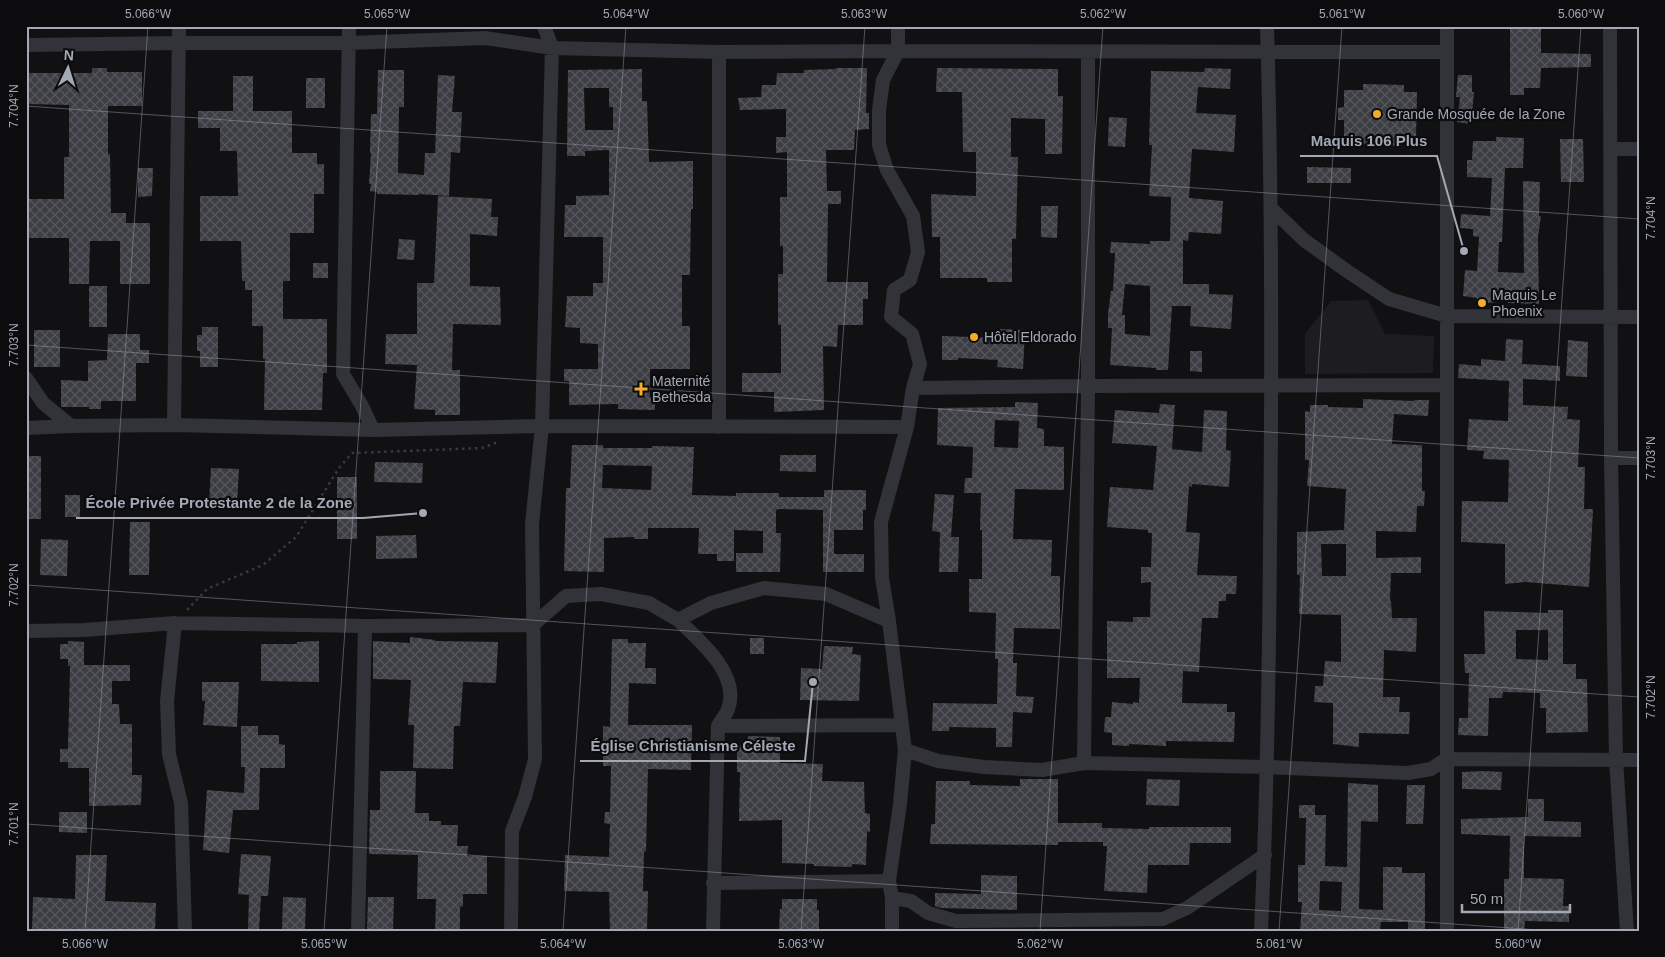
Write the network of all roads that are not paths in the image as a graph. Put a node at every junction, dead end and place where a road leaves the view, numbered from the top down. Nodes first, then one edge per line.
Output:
1 (179, 26) edge
2 (348, 26) edge
3 (544, 26) edge
4 (898, 26) edge
5 (1267, 26) edge
6 (1447, 26) edge
7 (1610, 26) edge
8 (179, 42) junction
9 (349, 43) junction
10 (26, 45) edge
11 (552, 48) junction
12 (898, 51) junction
13 (719, 52) junction
14 (1088, 52) junction
15 (1268, 52) junction
16 (1447, 52) junction
17 (1610, 149) junction
18 (1639, 149) edge
19 (1271, 208) junction
20 (1447, 316) junction
21 (1610, 317) junction
22 (1639, 317) edge
23 (26, 378) edge
24 (1447, 385) junction
25 (1088, 386) junction
26 (1272, 387) junction
27 (913, 388) junction
28 (71, 426) junction
29 (174, 426) junction
30 (542, 426) junction
31 (719, 427) junction
32 (907, 427) junction
33 (26, 428) edge
34 (373, 430) junction
35 (1610, 458) junction
36 (1639, 458) edge
37 (678, 620) junction
38 (889, 621) junction
39 (175, 623) junction
40 (533, 624) junction
41 (365, 626) junction
42 (26, 631) edge
43 (718, 726) junction
44 (901, 726) junction
45 (905, 750) junction
46 (1446, 759) junction
47 (1616, 760) junction
48 (1639, 760) edge
49 (1084, 763) junction
50 (1267, 767) junction
51 (1265, 855) junction
52 (889, 881) junction
53 (713, 883) junction
54 (892, 898) junction
55 (185, 931) edge
56 (358, 931) edge
57 (511, 931) edge
58 (714, 931) edge
59 (892, 931) edge
60 (1261, 931) edge
61 (1447, 931) edge
62 (1627, 931) edge

1 - 8 street
2 - 9 street
3 - 11 street
4 - 12 street
5 - 15 street
6 - 16 street
7 - 17 street
8 - 9 street
8 - 10 street
8 - 29 street
9 - 11 street
9 - 34 street
11 - 13 street
11 - 30 street
12 - 13 street
12 - 14 street
12 - 27 street
13 - 31 street
14 - 15 street
14 - 25 street
15 - 16 street
15 - 19 street
16 - 20 street
17 - 18 street
17 - 21 street
19 - 20 street
19 - 26 street
20 - 21 street
20 - 24 street
21 - 22 street
21 - 35 street
23 - 28 street
24 - 26 street
24 - 46 street
25 - 26 street
25 - 27 street
25 - 49 street
26 - 50 street
27 - 32 street
28 - 29 street
28 - 33 street
29 - 34 street
30 - 31 street
30 - 34 street
30 - 40 street
31 - 32 street
32 - 38 street
35 - 36 street
35 - 47 street
37 - 38 street
37 - 40 street
37 - 43 street
38 - 44 street
39 - 41 street
39 - 42 street
39 - 55 street
40 - 41 street
40 - 57 street
41 - 56 street
43 - 44 street
43 - 53 street
44 - 45 street
45 - 49 street
45 - 52 street
46 - 47 street
46 - 50 street
46 - 61 street
47 - 48 street
47 - 62 street
49 - 50 street
50 - 51 street
51 - 54 street
51 - 60 street
52 - 53 street
52 - 54 street
53 - 58 street
54 - 59 street

